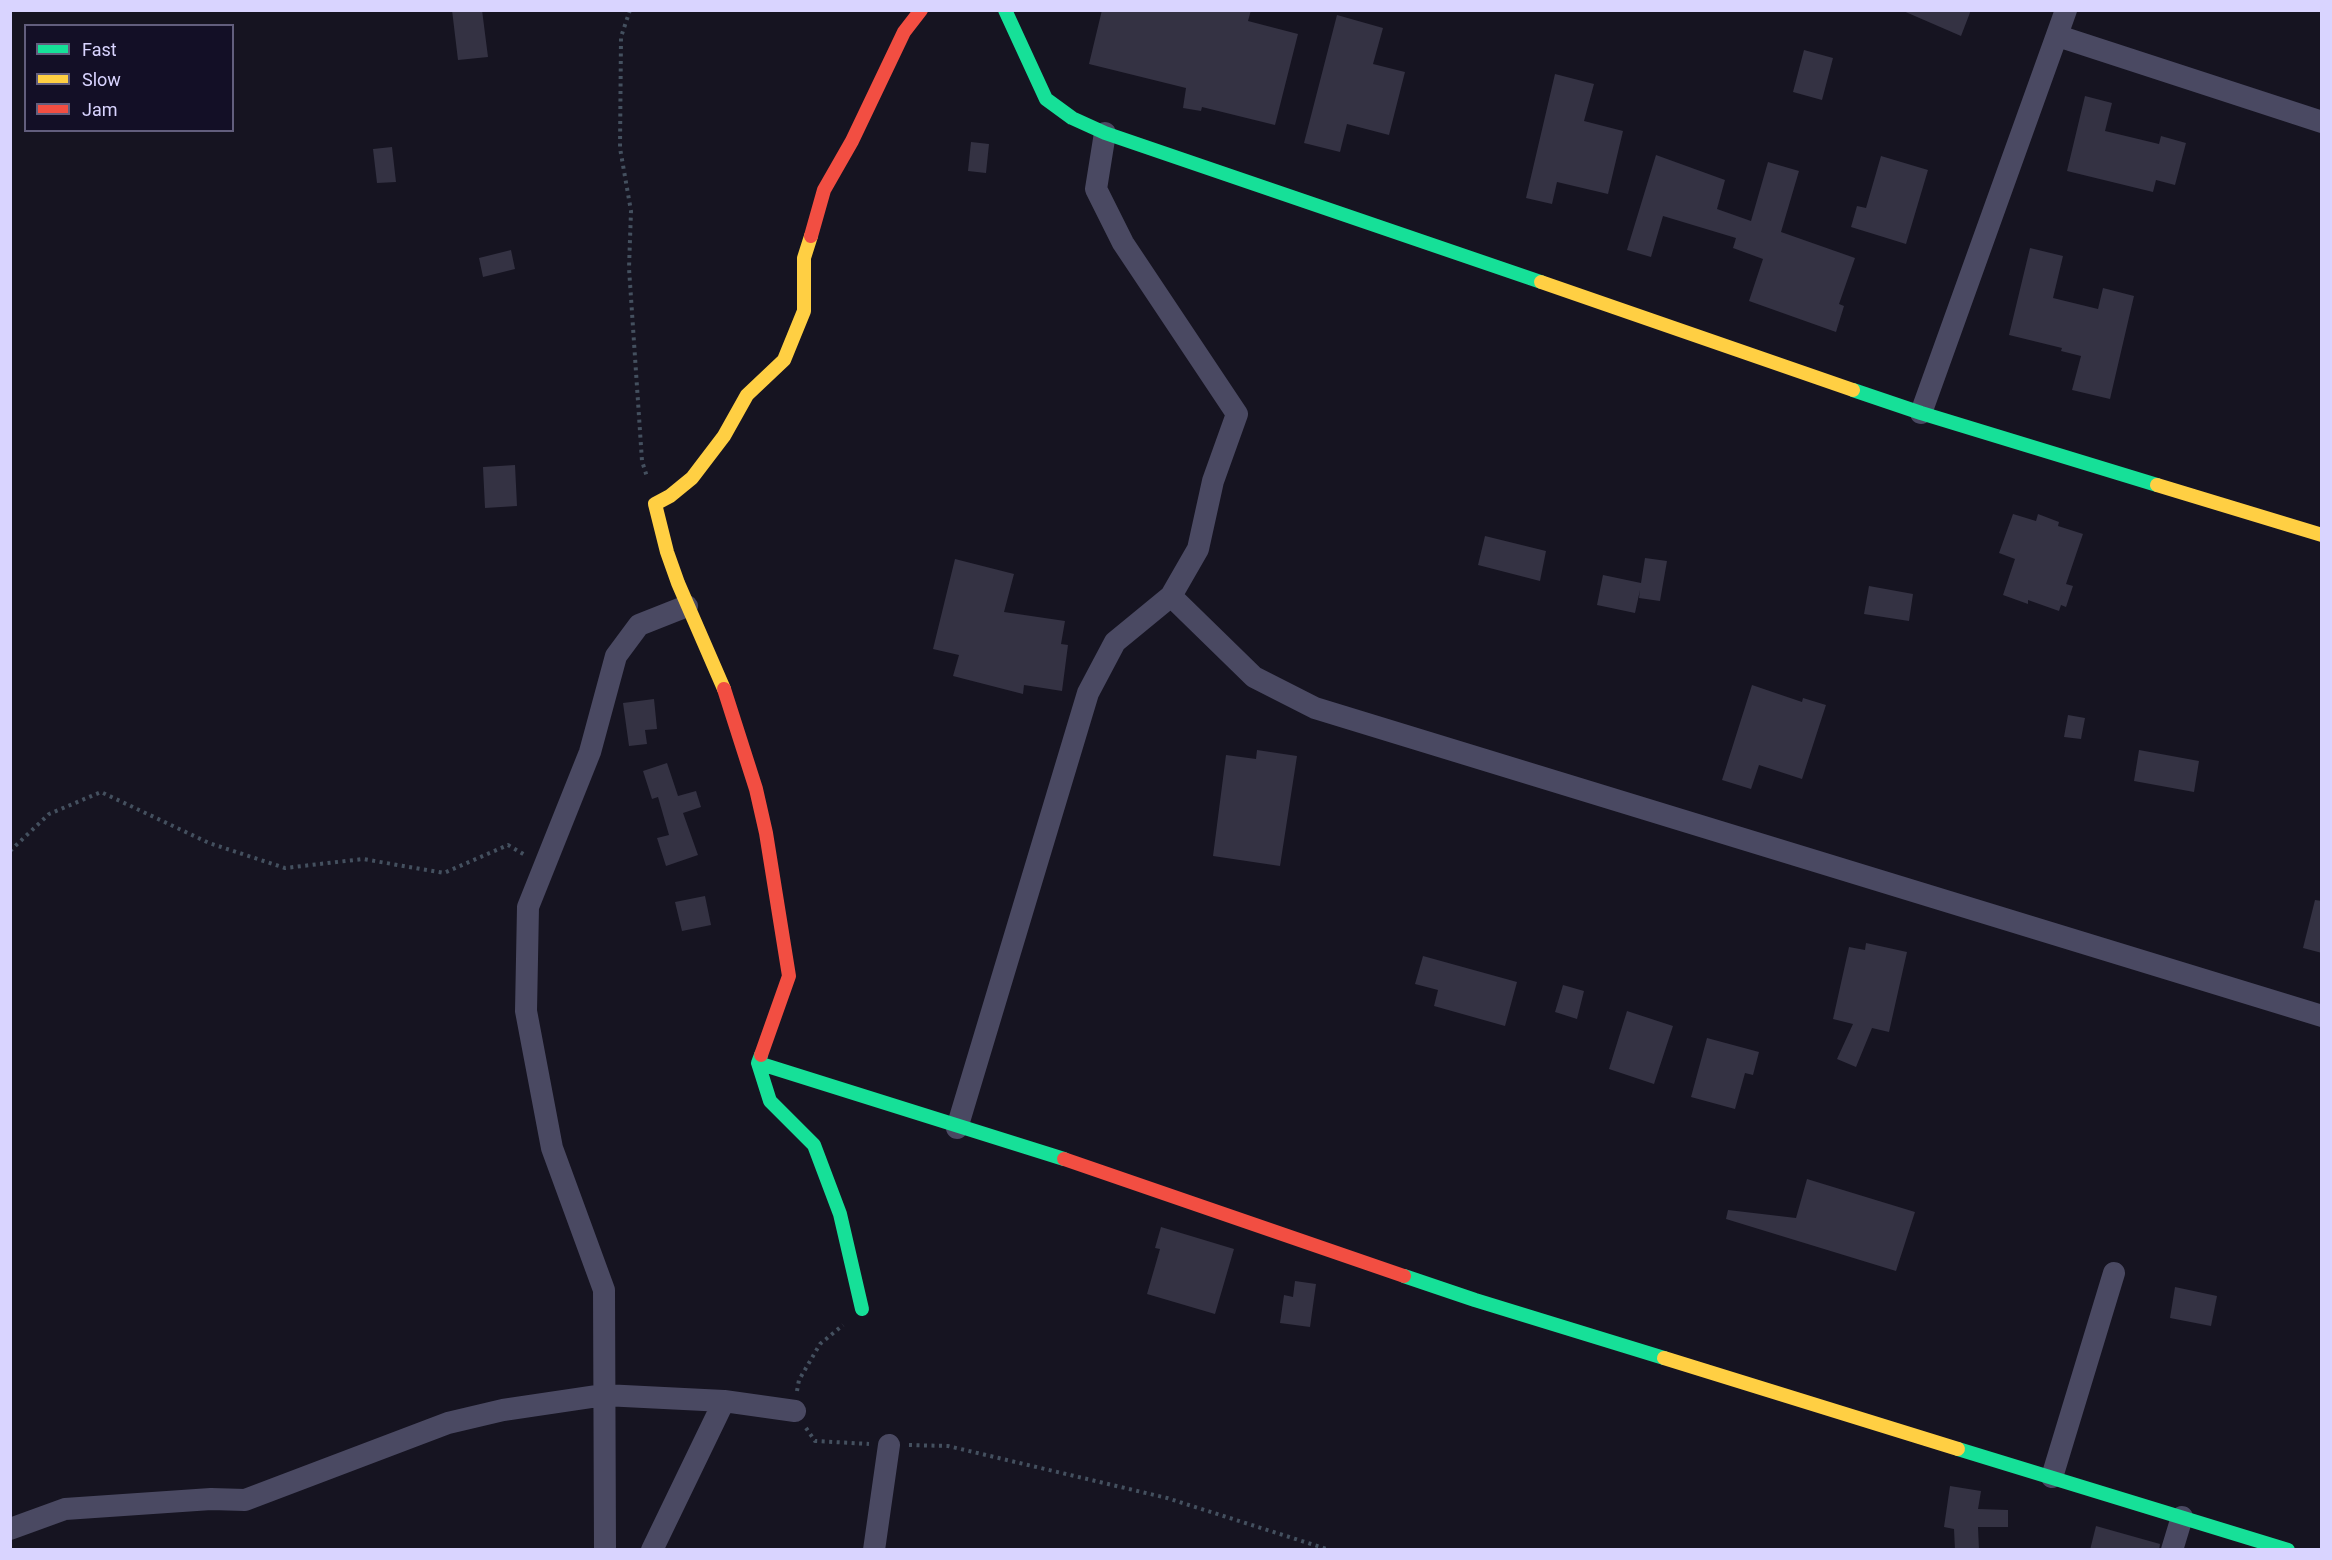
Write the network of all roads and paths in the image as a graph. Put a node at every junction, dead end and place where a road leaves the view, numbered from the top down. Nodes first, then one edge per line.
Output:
1 (630, 10) edge
2 (921, 10) edge
3 (1005, 10) edge
4 (2066, 10) edge
5 (2058, 36) junction
6 (2322, 122) edge
7 (1105, 133) junction
8 (1921, 413) junction
9 (655, 504) junction
10 (2322, 536) edge
11 (1171, 596) junction
12 (687, 606) junction
13 (10, 851) edge
14 (544, 866) junction
15 (2322, 1016) edge
16 (758, 1063) junction
17 (957, 1128) junction
18 (2114, 1273) dead end
19 (862, 1309) joint
20 (604, 1395) junction
21 (724, 1401) junction
22 (795, 1411) junction
23 (890, 1445) junction
24 (2052, 1477) junction
25 (2182, 1517) junction
26 (10, 1529) edge
27 (605, 1550) edge
28 (652, 1550) edge
29 (874, 1550) edge
30 (1330, 1550) edge
31 (2172, 1550) edge
32 (2288, 1550) edge

1 - 9 path
2 - 9 street
3 - 7 street
4 - 5 street
5 - 6 street
5 - 8 street
7 - 8 street
7 - 11 street
8 - 10 street
9 - 12 street
11 - 15 street
11 - 17 street
12 - 14 street
12 - 16 street
13 - 14 path
14 - 20 street
16 - 17 street
16 - 19 street
17 - 24 street
18 - 24 street
19 - 22 path
20 - 21 street
20 - 26 street
20 - 27 street
21 - 22 street
21 - 28 street
22 - 23 path
23 - 29 street
23 - 30 path
24 - 25 street
25 - 31 street
25 - 32 street

